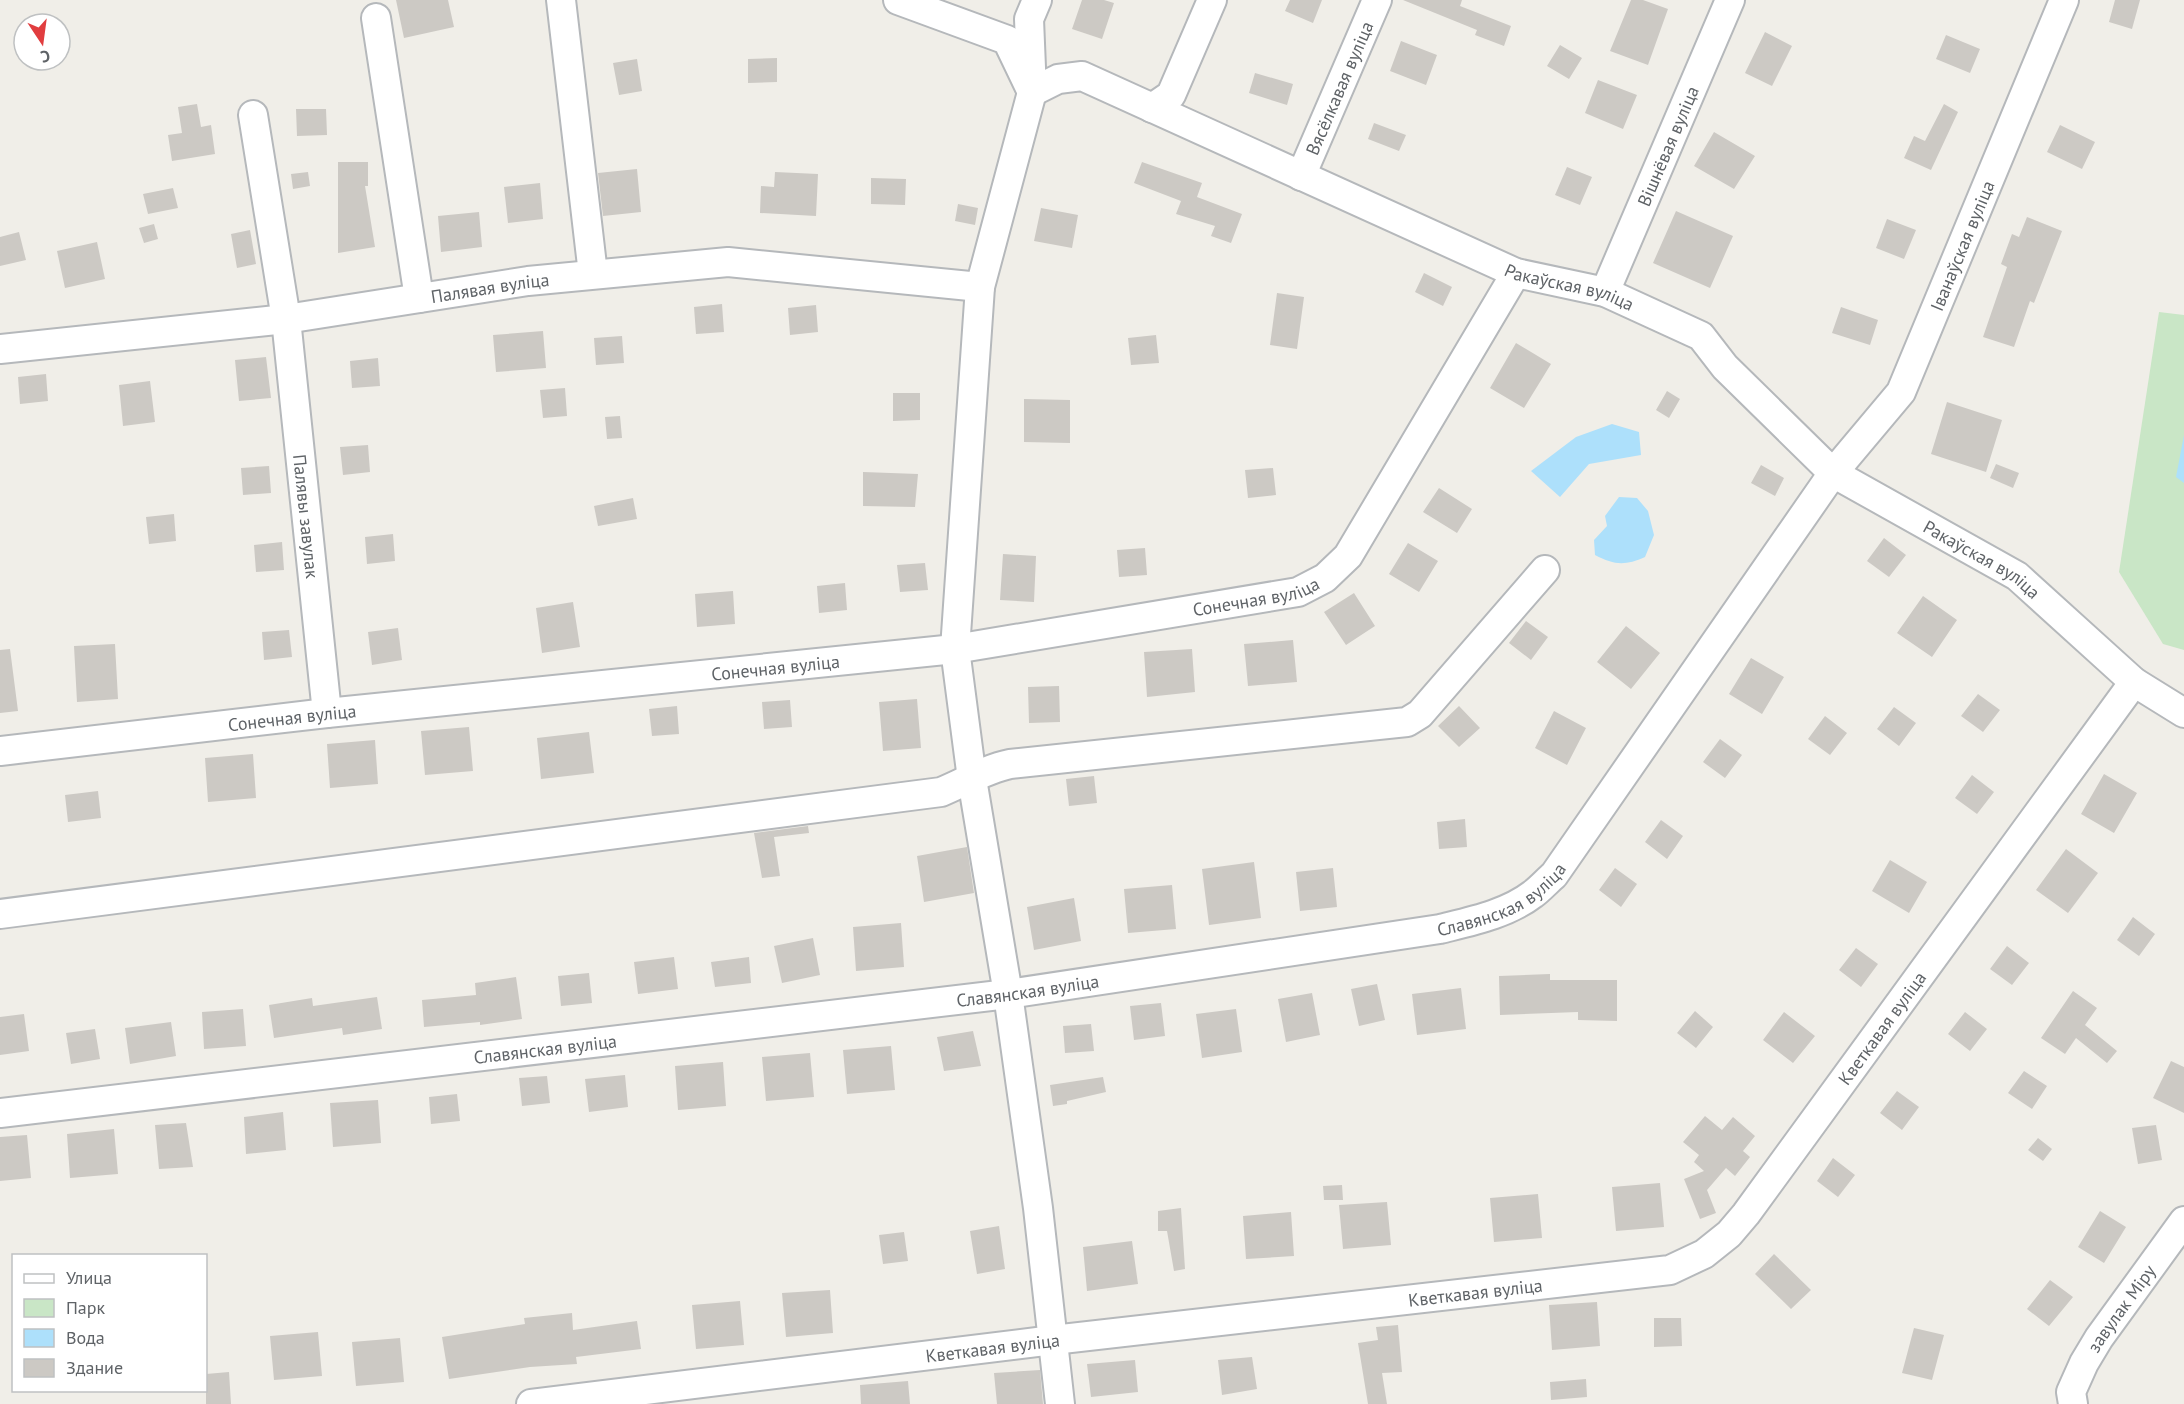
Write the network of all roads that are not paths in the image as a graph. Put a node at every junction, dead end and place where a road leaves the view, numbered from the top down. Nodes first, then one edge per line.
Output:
1 (561, 0) edge
2 (898, 0) edge
3 (1036, 0) edge
4 (1212, 0) edge
5 (1377, 0) edge
6 (1730, 0) edge
7 (2064, 0) edge
8 (376, 18) dead end
9 (1032, 92) junction
10 (1152, 108) junction
11 (253, 115) dead end
12 (1301, 176) junction
13 (1516, 273) junction
14 (593, 274) junction
15 (980, 287) junction
16 (1605, 292) junction
17 (419, 298) junction
18 (286, 319) junction
19 (0, 349) edge
20 (1833, 473) junction
21 (1545, 570) dead end
22 (955, 649) junction
23 (2134, 682) junction
24 (327, 713) junction
25 (2184, 713) edge
26 (0, 751) edge
27 (972, 779) junction
28 (0, 914) edge
29 (1008, 994) junction
30 (0, 1113) edge
31 (2184, 1221) edge
32 (1053, 1340) junction
33 (531, 1404) edge
34 (1060, 1404) edge
35 (2073, 1404) edge

1 - 14 street
2 - 9 street
3 - 9 street
4 - 10 street
5 - 12 street, Вясёлкавая вуліца
6 - 16 street, Вішнёвая вуліца
7 - 20 street, Іванаўская вуліца
8 - 17 street
9 - 10 street, Ракаўская вуліца
9 - 15 street
10 - 12 street, Ракаўская вуліца
11 - 18 street, Палявы завулак
12 - 13 street, Ракаўская вуліца
13 - 16 street, Ракаўская вуліца
13 - 22 street, Сонечная вуліца
14 - 15 street, Палявая вуліца
14 - 17 street, Палявая вуліца
15 - 22 street
16 - 20 street, Ракаўская вуліца
17 - 18 street, Палявая вуліца
18 - 19 street, Палявая вуліца
18 - 24 street, Палявы завулак
20 - 23 street, Ракаўская вуліца
20 - 29 street, Славянская вуліца
21 - 27 street
22 - 24 street, Сонечная вуліца
22 - 27 street
23 - 25 street, Ракаўская вуліца
23 - 32 street, Кветкавая вуліца
24 - 26 street, Сонечная вуліца
27 - 28 street
27 - 29 street
29 - 30 street, Славянская вуліца
29 - 32 street
31 - 35 street, завулак Міру
32 - 33 street, Кветкавая вуліца
32 - 34 street

